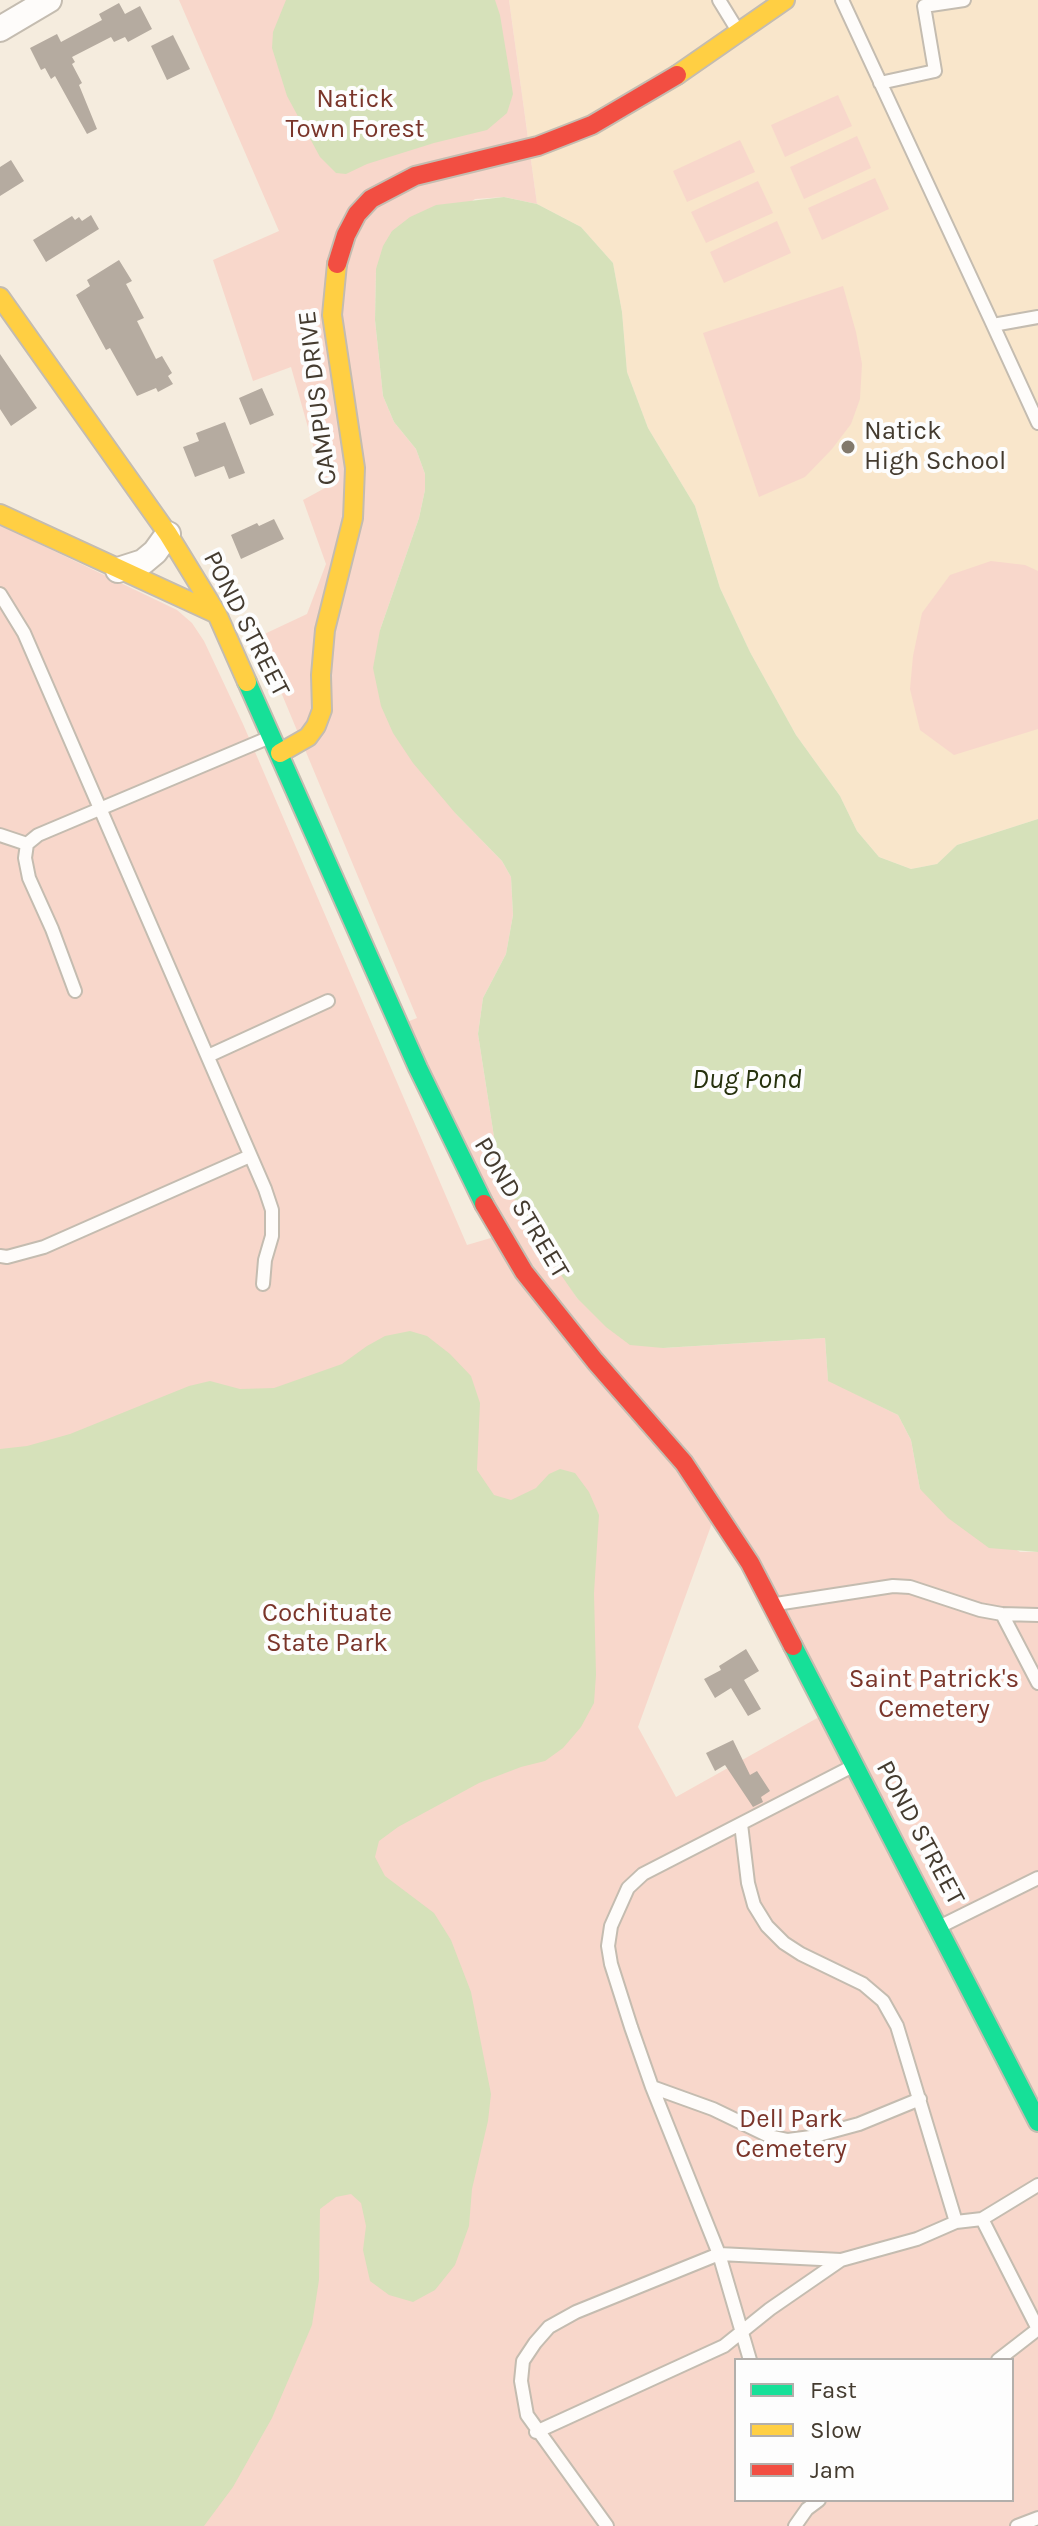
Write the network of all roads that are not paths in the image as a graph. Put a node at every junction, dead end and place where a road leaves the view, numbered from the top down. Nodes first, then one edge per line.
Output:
1 (49, 0) edge
2 (719, 0) edge
3 (785, 0) edge
4 (842, 0) edge
5 (964, 0) edge
6 (0, 29) edge
7 (739, 34) junction
8 (880, 83) junction
9 (0, 297) edge
10 (1038, 317) edge
11 (993, 325) junction
12 (1034, 410) edge
13 (1038, 423) edge
14 (0, 514) edge
15 (168, 534) junction
16 (118, 570) junction
17 (0, 594) edge
18 (217, 614) junction
19 (276, 744) junction
20 (100, 809) junction
21 (0, 835) edge
22 (27, 844) junction
23 (75, 991) dead end
24 (328, 1001) dead end
25 (208, 1056) junction
26 (250, 1156) junction
27 (0, 1256) edge
28 (263, 1284) dead end
29 (773, 1604) junction
30 (1002, 1614) junction
31 (1038, 1615) edge
32 (1038, 1683) edge
33 (855, 1765) junction
34 (741, 1824) junction
35 (1038, 1878) edge
36 (939, 1927) junction
37 (652, 2087) junction
38 (920, 2099) junction
39 (1038, 2122) edge
40 (1038, 2185) edge
41 (982, 2219) junction
42 (956, 2222) junction
43 (719, 2254) junction
44 (841, 2260) junction
45 (1038, 2329) edge
46 (741, 2334) junction
47 (749, 2358) edge
48 (1001, 2358) edge
49 (536, 2432) junction
50 (805, 2505) edge
51 (1038, 2518) edge
52 (607, 2526) edge
53 (795, 2526) edge
54 (1017, 2526) edge

1 - 6 street
2 - 7 lane
3 - 7 street, CAMPUS DRIVE
4 - 8 lane
5 - 8 lane
7 - 19 street, CAMPUS DRIVE
8 - 11 lane
9 - 15 street, POND STREET
10 - 11 lane
11 - 12 lane
12 - 13 lane
14 - 16 street
15 - 16 street
15 - 18 street, POND STREET
16 - 18 street
17 - 20 lane
18 - 19 street, POND STREET
19 - 20 lane
19 - 29 street, POND STREET
20 - 22 lane
20 - 25 lane
21 - 22 lane
22 - 23 lane
24 - 25 lane
25 - 26 lane
26 - 27 lane
26 - 28 lane
29 - 30 lane
29 - 33 street, POND STREET
30 - 31 lane
30 - 32 lane
33 - 34 lane
33 - 36 street, POND STREET
34 - 37 lane
34 - 38 lane
35 - 36 lane
36 - 39 street, POND STREET
37 - 38 lane
37 - 43 lane
38 - 42 lane
40 - 41 lane
41 - 42 lane
41 - 45 lane
42 - 44 lane
43 - 44 lane
43 - 46 lane
43 - 49 lane
44 - 46 lane
45 - 48 lane
46 - 47 lane
46 - 49 lane
49 - 52 lane
50 - 53 lane
51 - 54 lane

